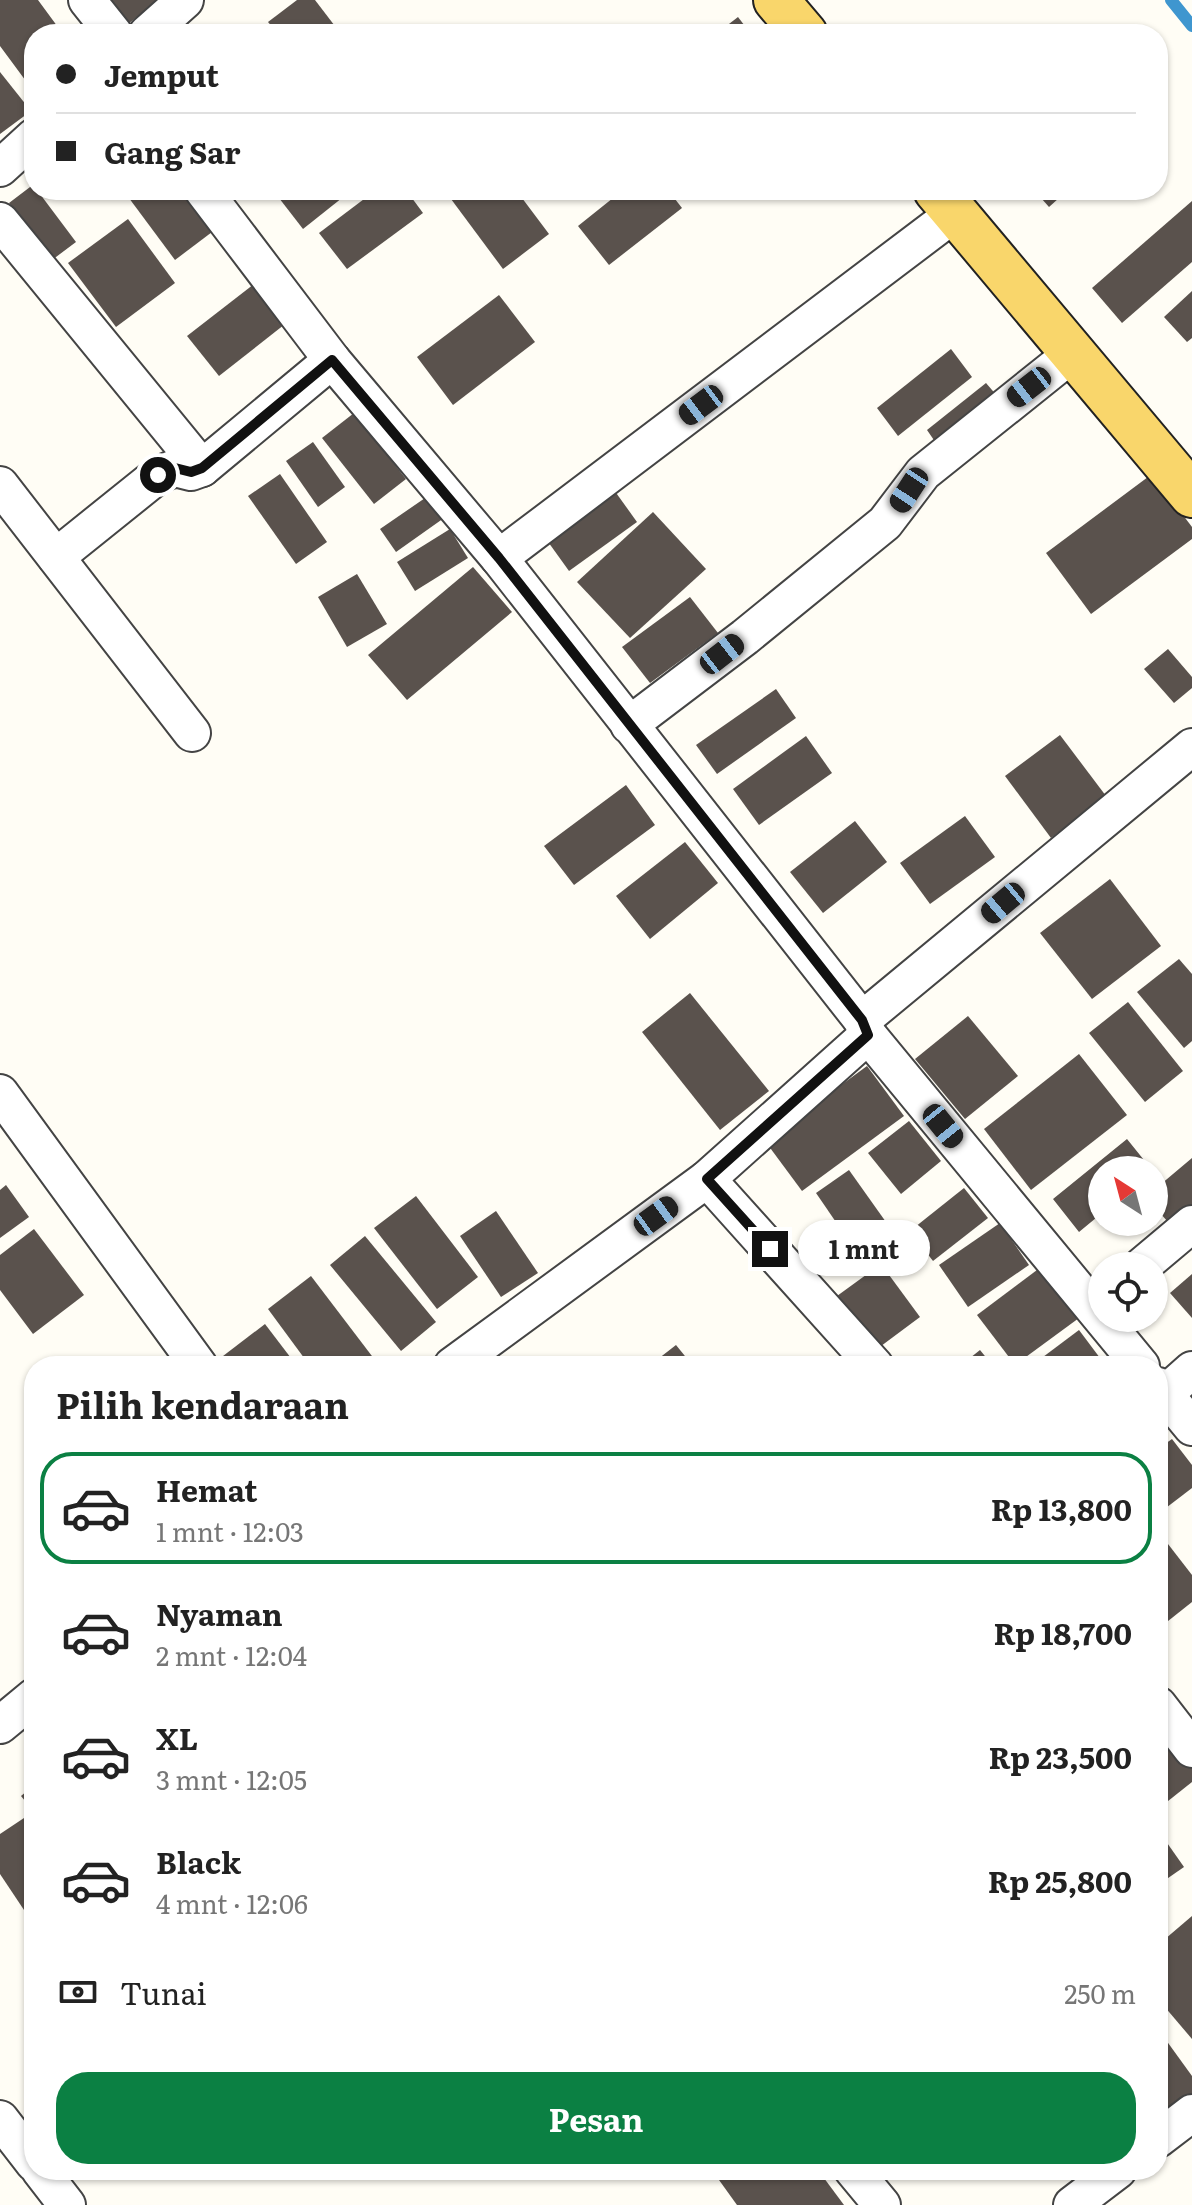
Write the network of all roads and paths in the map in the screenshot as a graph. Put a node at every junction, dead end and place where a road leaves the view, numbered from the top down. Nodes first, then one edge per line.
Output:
1 (87, 0) edge
2 (185, 0) edge
3 (776, 0) edge
4 (106, 24) edge
5 (158, 24) edge
6 (796, 24) edge
7 (24, 146) edge
8 (0, 168) edge
9 (211, 200) edge
10 (945, 201) edge
11 (0, 221) edge
12 (1073, 353) junction
13 (332, 360) junction
14 (202, 468) junction
15 (0, 485) edge
16 (1192, 495) edge
17 (56, 557) junction
18 (499, 558) junction
19 (629, 725) junction
20 (192, 733) dead end
21 (1192, 747) edge
22 (865, 1028) junction
23 (0, 1093) edge
24 (707, 1179) junction
25 (1192, 1224) edge
26 (1159, 1252) edge
27 (1088, 1293) edge
28 (1117, 1332) edge
29 (192, 1356) edge
30 (466, 1356) edge
31 (866, 1356) edge
32 (1134, 1356) edge
33 (1192, 1370) edge
34 (1168, 1385) edge
35 (1168, 1398) edge
36 (1192, 1427) edge
37 (24, 1705) edge
38 (1168, 1718) edge
39 (0, 1725) edge
40 (1192, 1749) edge
41 (1192, 2113) edge
42 (0, 2119) edge
43 (1168, 2131) edge
44 (24, 2150) edge
45 (48, 2180) edge
46 (861, 2180) edge
47 (1105, 2180) edge
48 (67, 2205) edge
49 (882, 2205) edge
50 (1072, 2205) edge

1 - 4 street
2 - 5 street
3 - 6 main road
7 - 8 street
9 - 13 street
10 - 12 main road
10 - 18 street
11 - 14 street
12 - 16 main road
12 - 19 street
13 - 14 street
13 - 18 street
14 - 17 street
15 - 17 street
17 - 20 street
18 - 19 street
19 - 22 street
21 - 22 street
22 - 24 street
22 - 27 street
23 - 29 street
24 - 30 street
24 - 31 street
25 - 26 street
28 - 32 street
33 - 34 street
35 - 36 street
37 - 39 street
38 - 40 street
41 - 43 street
42 - 44 street
45 - 48 street
46 - 49 street
47 - 50 street

